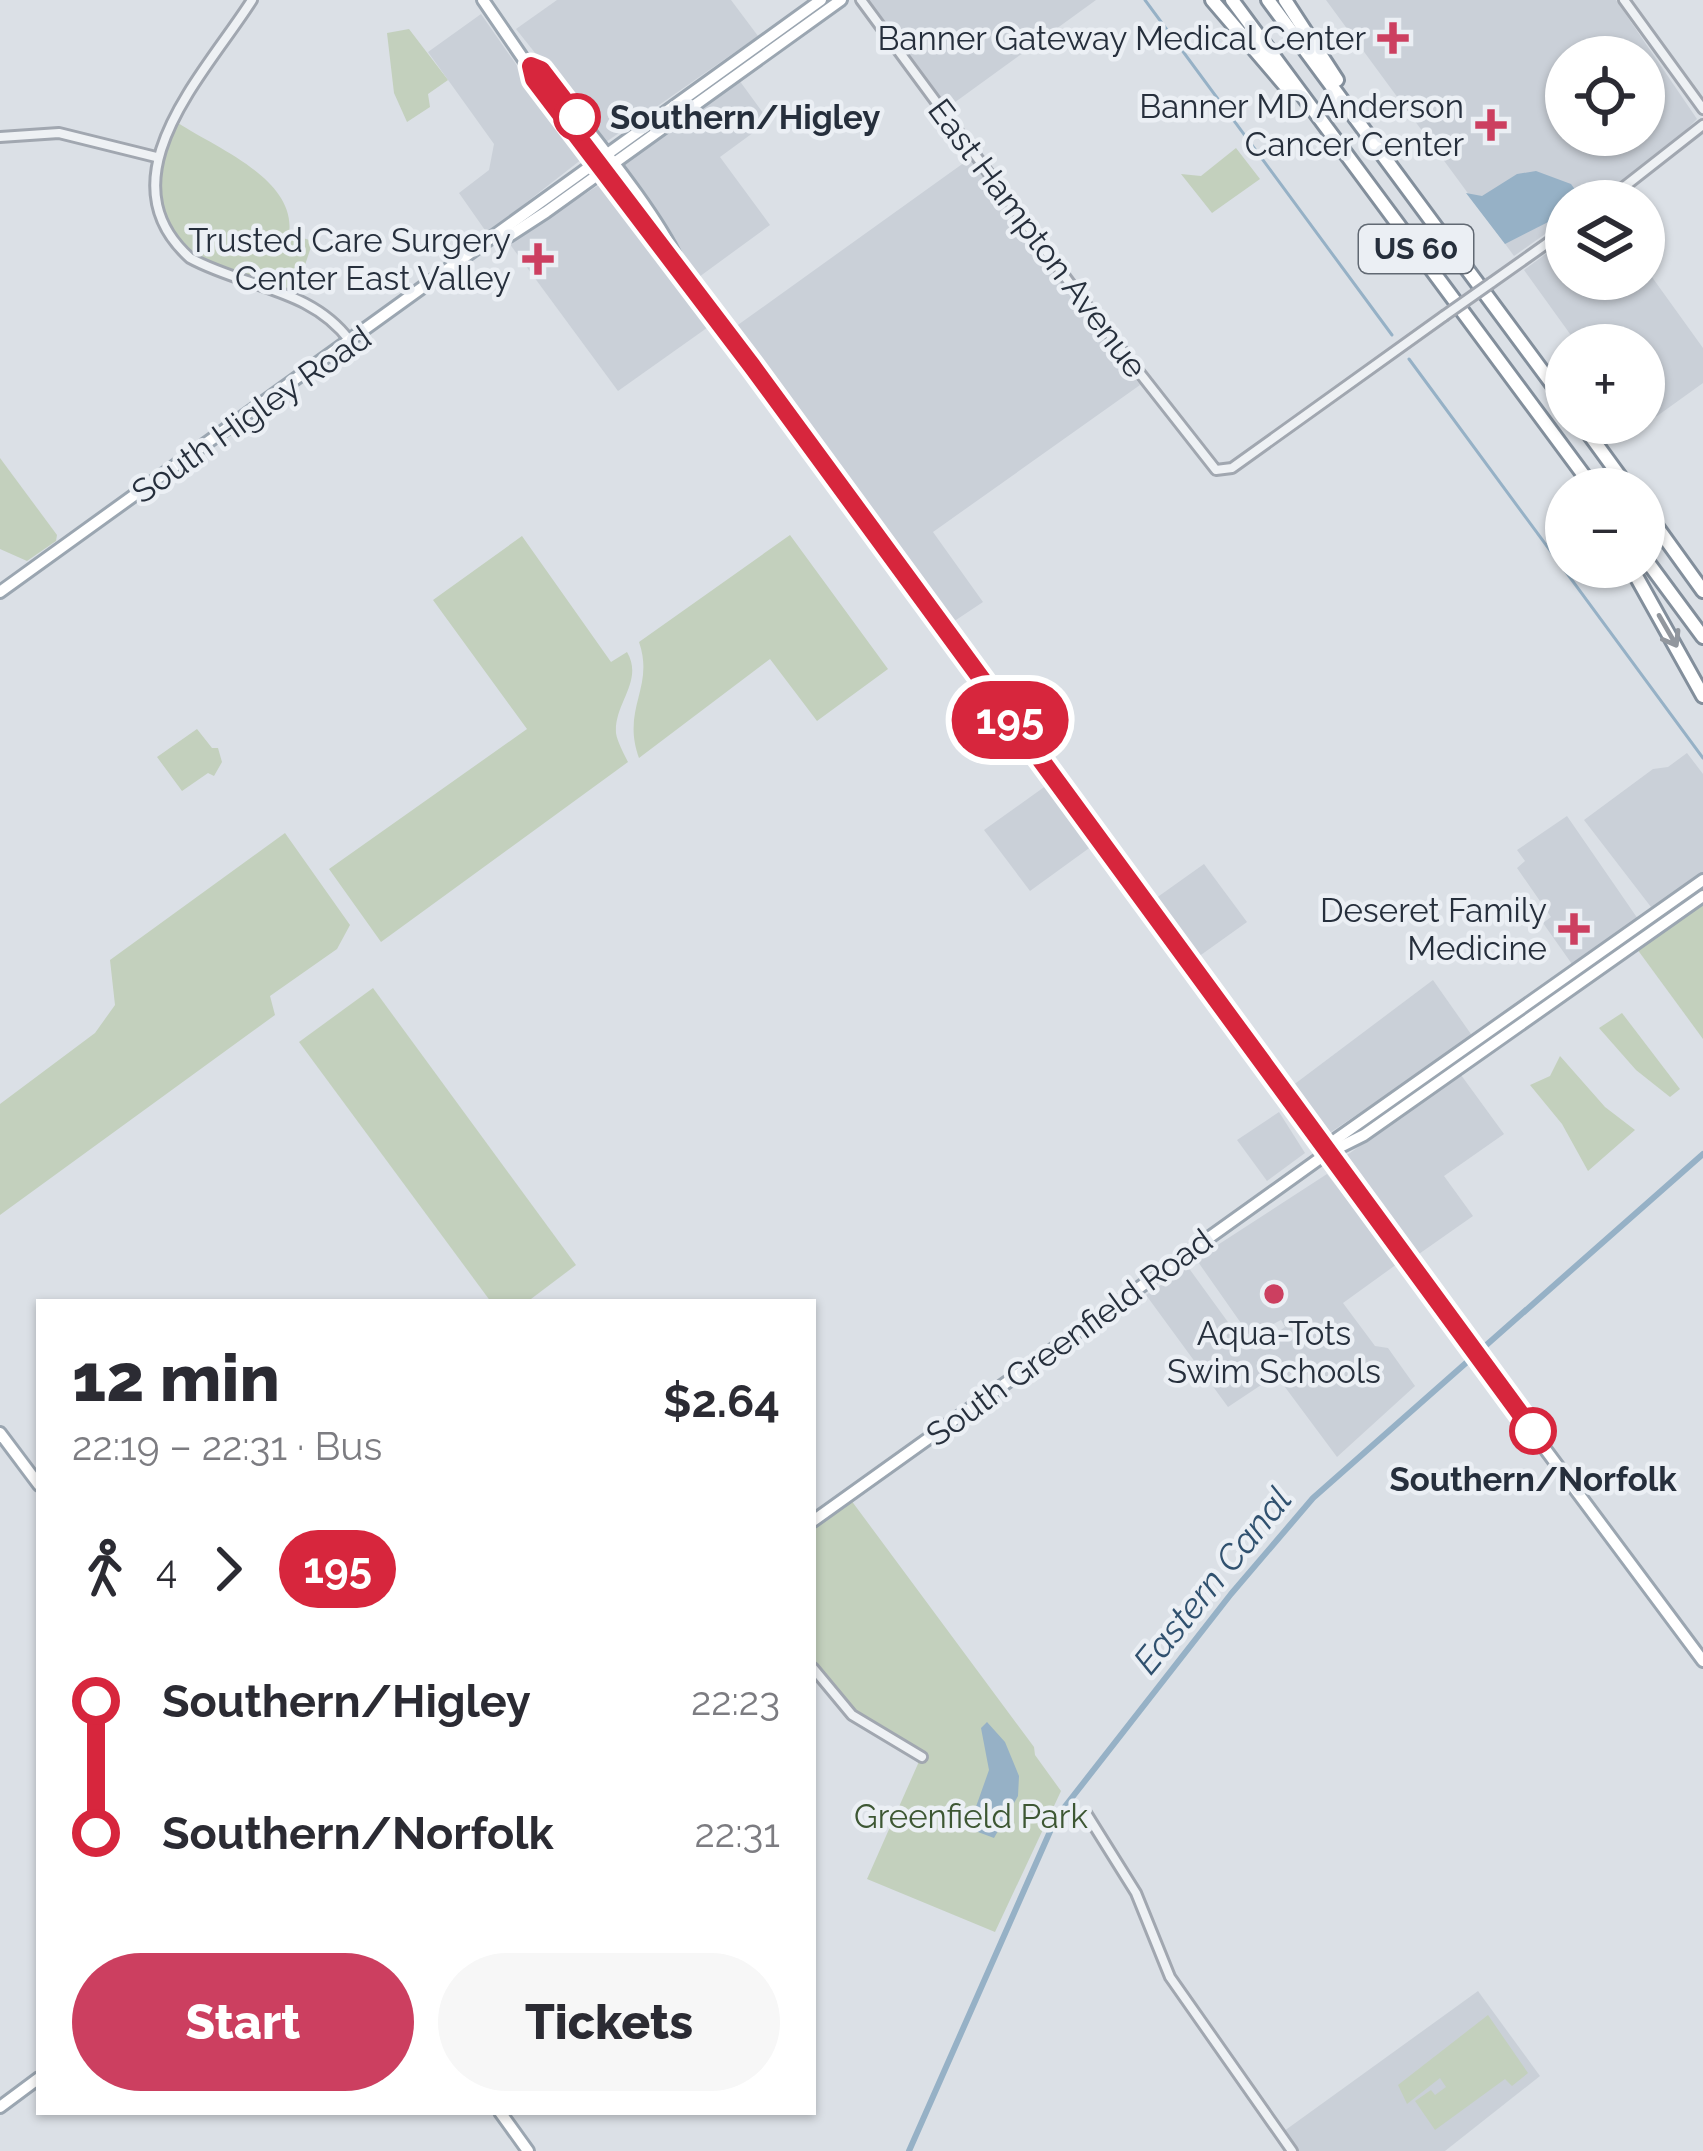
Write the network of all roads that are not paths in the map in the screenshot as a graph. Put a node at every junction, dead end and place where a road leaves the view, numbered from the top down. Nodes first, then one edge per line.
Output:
1 (252, 0) edge
2 (483, 0) edge
3 (821, 0) edge
4 (841, 0) edge
5 (861, 0) edge
6 (1212, 0) edge
7 (1232, 0) edge
8 (1268, 0) edge
9 (1285, 0) edge
10 (1624, 0) edge
11 (719, 80) junction
12 (1703, 109) edge
13 (1703, 125) edge
14 (1325, 128) junction
15 (0, 137) edge
16 (156, 157) junction
17 (603, 163) junction
18 (1633, 180) edge
19 (1410, 191) junction
20 (1545, 245) edge
21 (351, 342) junction
22 (1545, 374) edge
23 (1576, 468) edge
24 (1665, 533) edge
25 (1665, 538) edge
26 (1703, 577) edge
27 (1665, 585) edge
28 (1643, 588) edge
29 (1703, 591) edge
30 (0, 592) edge
31 (1703, 637) edge
32 (1703, 697) edge
33 (1703, 880) edge
34 (1703, 896) edge
35 (1487, 1032) junction
36 (1434, 1070) junction
37 (1447, 1076) junction
38 (1402, 1108) junction
39 (1326, 1154) junction
40 (0, 1432) edge
41 (36, 1482) edge
42 (816, 1519) edge
43 (1703, 1661) edge
44 (816, 1672) edge
45 (922, 1757) dead end
46 (1086, 1813) dead end
47 (36, 2080) edge
48 (0, 2107) edge
49 (502, 2115) edge
50 (529, 2151) edge
51 (1292, 2151) edge

1 - 16 street
2 - 17 main road
3 - 11 main road
4 - 11 main road, South Higley Road
5 - 20 street, East Hampton Avenue, bridge
6 - 14 highway
7 - 14 highway, US 60
8 - 19 highway, US 60
9 - 19 highway
10 - 12 street
11 - 17 main road, South Higley Road
11 - 17 main road, South Higley Road
13 - 18 street
14 - 23 highway, US 60
15 - 16 street
16 - 21 street
17 - 21 main road, South Higley Road
17 - 39 main road
19 - 22 highway, US 60
21 - 30 main road, South Higley Road
24 - 26 highway
25 - 29 highway
27 - 31 highway
28 -> 32 highway
33 - 35 main road, South Greenfield Road
34 - 37 main road, South Greenfield Road
35 - 36 main road, South Greenfield Road
35 - 37 main road
36 - 38 main road
36 - 39 main road, South Greenfield Road
37 - 38 main road, South Greenfield Road
38 - 39 main road, South Greenfield Road
39 - 42 main road, South Greenfield Road
39 - 43 main road
40 - 41 main road
44 - 45 street
46 - 51 street
47 - 48 main road
49 - 50 main road

